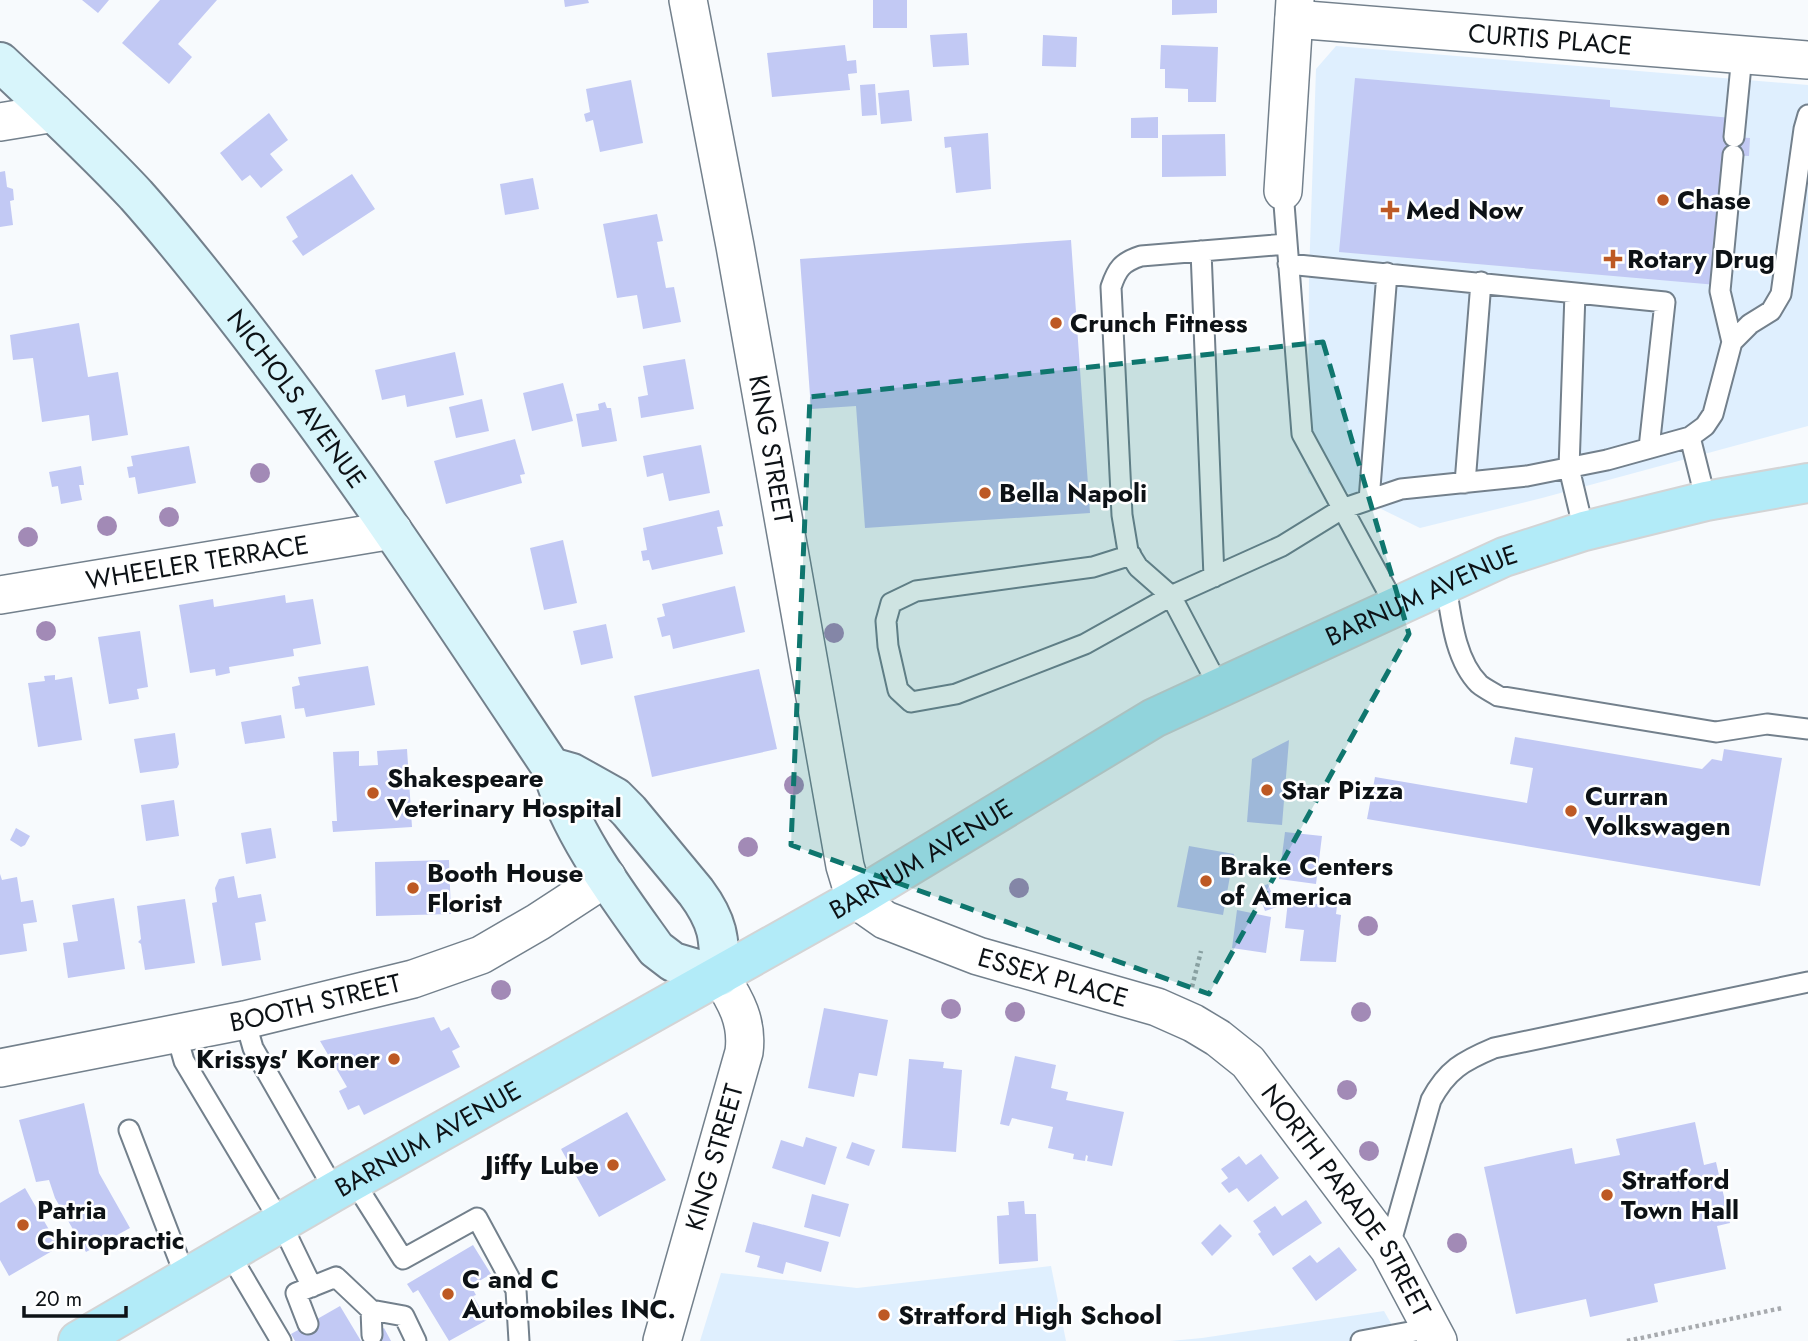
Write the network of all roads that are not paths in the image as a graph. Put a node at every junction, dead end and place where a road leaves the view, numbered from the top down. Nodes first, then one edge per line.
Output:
1 (688, 0) edge
2 (1294, 10) edge
3 (1742, 55) junction
4 (1808, 60) edge
5 (0, 62) edge
6 (55, 113) junction
7 (1808, 115) edge
8 (0, 122) edge
9 (1283, 191) joint
10 (1287, 244) junction
11 (1200, 251) junction
12 (1288, 264) junction
13 (1387, 273) junction
14 (1481, 282) junction
15 (1575, 293) junction
16 (1732, 342) junction
17 (1690, 437) junction
18 (1649, 448) junction
19 (1569, 468) junction
20 (1465, 483) junction
21 (1808, 484) edge
22 (1369, 500) junction
23 (1706, 501) junction
24 (1342, 509) junction
25 (393, 530) junction
26 (1584, 531) junction
27 (1131, 555) junction
28 (1214, 577) junction
29 (1446, 585) junction
30 (0, 594) edge
31 (1171, 596) junction
32 (1396, 607) junction
33 (1220, 689) junction
34 (1808, 729) edge
35 (551, 767) junction
36 (607, 877) junction
37 (855, 899) junction
38 (720, 976) junction
39 (1808, 982) edge
40 (245, 1020) junction
41 (176, 1033) junction
42 (1248, 1062) joint
43 (0, 1068) edge
44 (129, 1130) dead end
45 (344, 1186) junction
46 (281, 1223) junction
47 (1389, 1249) junction
48 (229, 1253) junction
49 (186, 1278) junction
50 (312, 1287) junction
51 (371, 1310) junction
52 (308, 1324) dead end
53 (1435, 1334) edge
54 (372, 1335) dead end
55 (78, 1341) edge
56 (281, 1341) edge
57 (416, 1341) edge
58 (519, 1341) edge
59 (662, 1341) edge
60 (1361, 1341) edge

1 - 37 street, KING STREET
2 - 3 street, CURTIS PLACE
2 - 9 street
3 - 4 street, CURTIS PLACE
3 - 16 lane
5 - 6 main road, NICHOLS AVENUE
6 - 8 street
6 - 25 main road, NICHOLS AVENUE
7 - 16 lane
9 - 10 lane
10 - 11 lane
10 - 12 lane
11 - 27 lane
11 - 28 lane
12 - 13 lane
12 - 24 lane
13 - 14 lane
13 - 22 lane
14 - 15 lane
14 - 20 lane
15 - 18 lane
15 - 19 lane
16 - 17 lane
17 - 18 lane
17 - 23 lane
18 - 19 lane
19 - 20 lane
19 - 26 lane
20 - 22 lane
21 - 23 main road, BARNUM AVENUE
22 - 24 lane
23 - 26 main road, BARNUM AVENUE
24 - 28 lane
24 - 32 lane
25 - 30 street, WHEELER TERRACE
25 - 35 main road, NICHOLS AVENUE
26 - 29 main road, BARNUM AVENUE
27 - 31 lane
27 - 31 lane
28 - 31 lane
29 - 32 main road, BARNUM AVENUE
29 - 34 lane
31 - 33 lane
32 - 33 main road, BARNUM AVENUE
33 - 37 main road, BARNUM AVENUE
35 - 36 main road, NICHOLS AVENUE
35 - 38 main road
36 - 38 main road, NICHOLS AVENUE
36 - 40 street, BOOTH STREET
37 - 38 main road, BARNUM AVENUE
37 - 42 street, ESSEX PLACE
38 - 45 main road, BARNUM AVENUE
38 - 59 street, KING STREET
39 - 47 lane
40 - 41 street, BOOTH STREET
40 - 45 lane
41 - 43 street, BOOTH STREET
41 - 46 lane
42 - 47 street, NORTH PARADE STREET
44 - 49 lane
45 - 46 main road, BARNUM AVENUE
45 - 58 lane
46 - 48 main road, BARNUM AVENUE
46 - 50 lane
47 - 53 street, NORTH PARADE STREET
48 - 49 main road, BARNUM AVENUE
48 - 56 lane
49 - 55 main road, BARNUM AVENUE
50 - 51 lane
50 - 52 lane
51 - 54 lane
51 - 57 lane
53 - 60 lane

